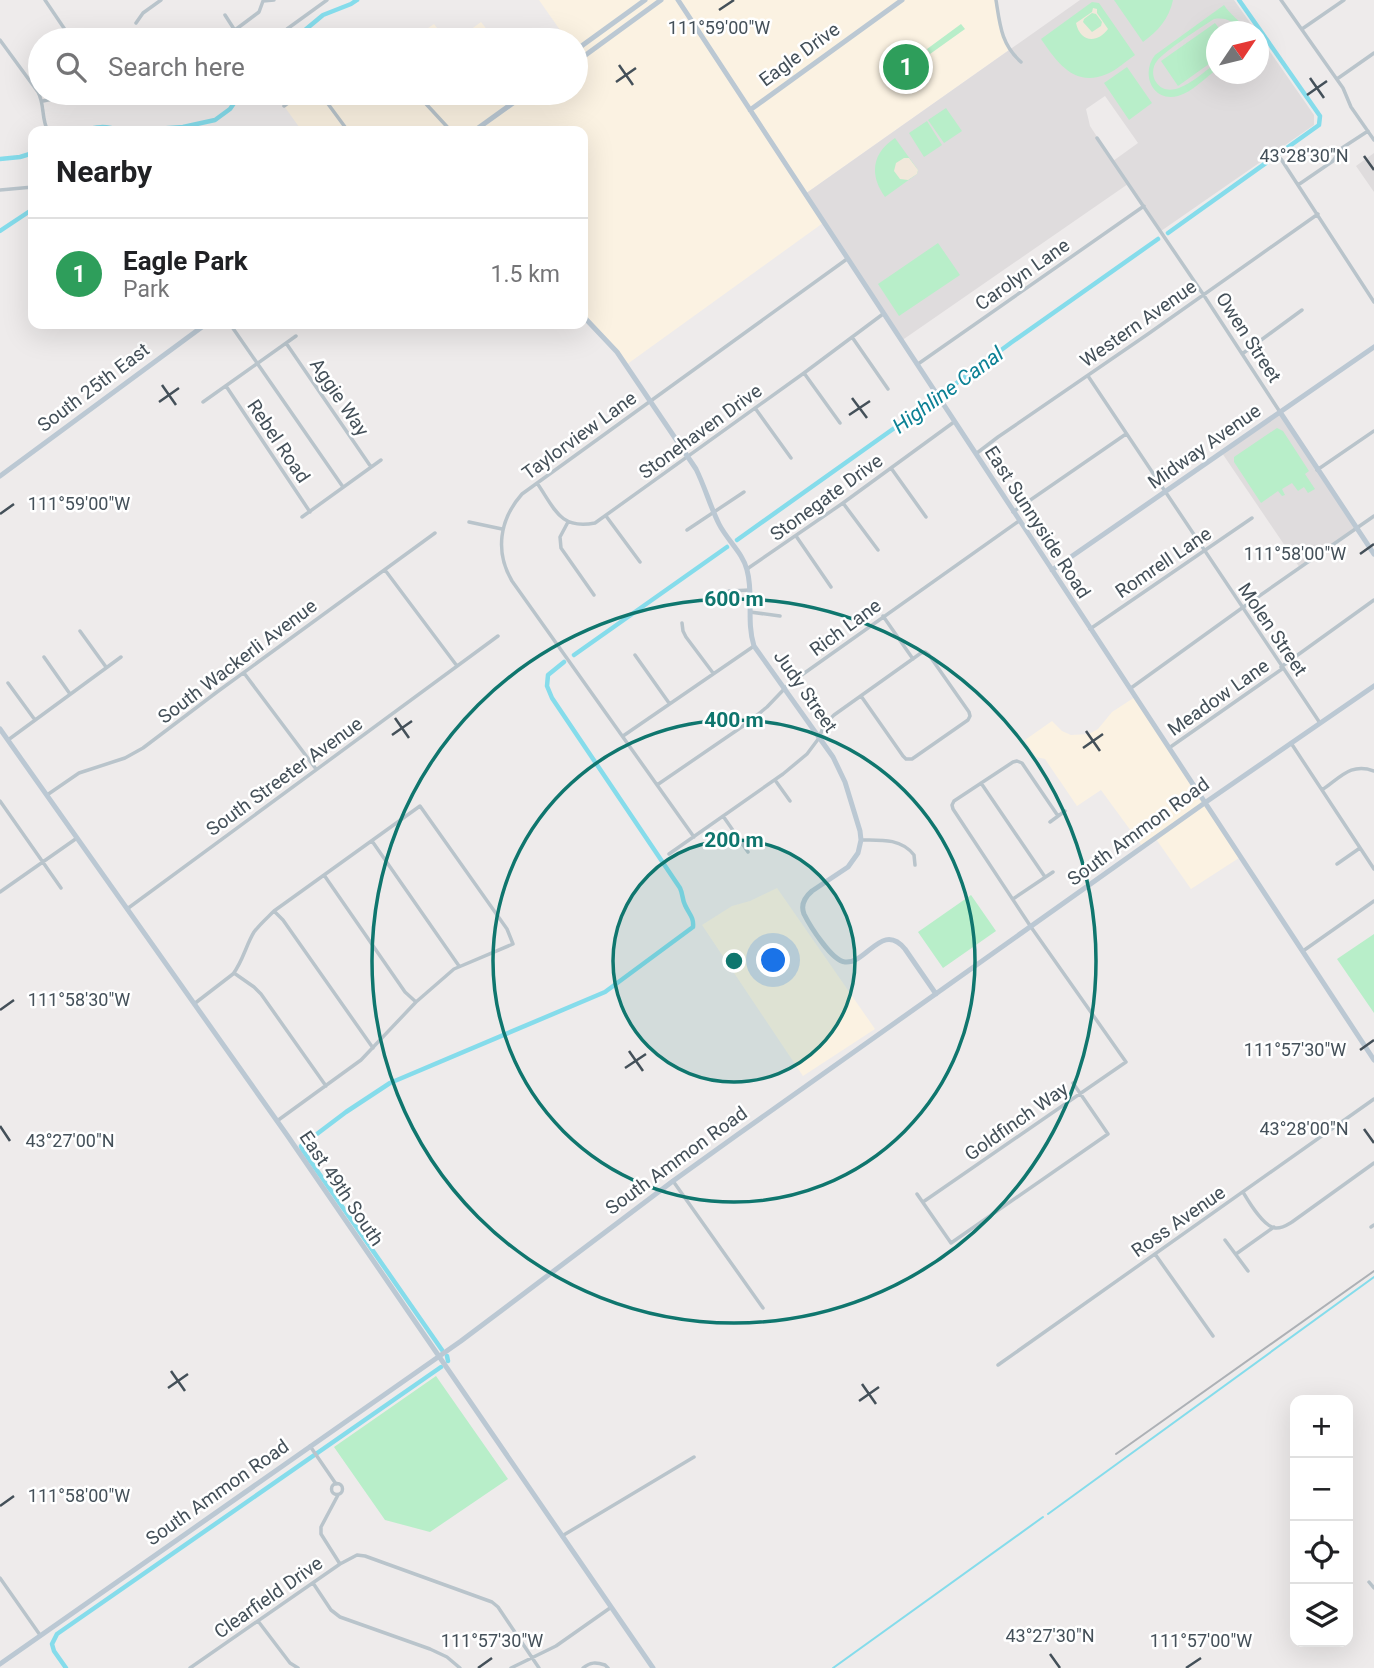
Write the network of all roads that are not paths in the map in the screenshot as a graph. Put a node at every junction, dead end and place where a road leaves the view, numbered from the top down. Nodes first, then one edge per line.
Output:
1 (45, 0) edge
2 (161, 0) edge
3 (263, 0) edge
4 (274, 0) edge
5 (327, 0) edge
6 (645, 0) edge
7 (661, 0) edge
8 (678, 0) edge
9 (902, 0) edge
10 (996, 0) edge
11 (1281, 0) edge
12 (1344, 0) edge
13 (225, 15) dead end
14 (135, 23) dead end
15 (64, 28) edge
16 (233, 28) edge
17 (237, 28) edge
18 (288, 28) edge
19 (1302, 29) junction
20 (0, 40) edge
21 (588, 41) edge
22 (588, 53) edge
23 (1374, 53) edge
24 (1021, 62) dead end
25 (28, 78) edge
26 (1337, 79) junction
27 (43, 105) edge
28 (329, 105) edge
29 (427, 105) edge
30 (510, 105) edge
31 (750, 110) junction
32 (46, 126) edge
33 (344, 126) edge
34 (447, 126) edge
35 (481, 126) edge
36 (1368, 131) junction
37 (1097, 138) dead end
38 (1374, 139) edge
39 (1281, 159) dead end
40 (1298, 185) junction
41 (28, 187) edge
42 (0, 190) edge
43 (1144, 206) junction
44 (1318, 214) junction
45 (847, 259) junction
46 (1203, 294) junction
47 (1374, 302) edge
48 (1302, 310) dead end
49 (883, 314) junction
50 (588, 321) edge
51 (199, 329) edge
52 (233, 329) edge
53 (296, 336) dead end
54 (852, 337) junction
55 (286, 343) junction
56 (1374, 347) edge
57 (1242, 354) junction
58 (257, 363) junction
59 (916, 365) junction
60 (804, 373) junction
61 (1087, 376) junction
62 (226, 386) junction
63 (888, 388) dead end
64 (651, 400) junction
65 (203, 402) dead end
66 (755, 408) junction
67 (1280, 412) junction
68 (954, 422) junction
69 (840, 423) dead end
70 (1374, 431) edge
71 (1126, 434) junction
72 (975, 455) junction
73 (688, 456) junction
74 (791, 458) dead end
75 (381, 460) dead end
76 (371, 467) junction
77 (891, 468) junction
78 (1317, 470) junction
79 (0, 476) edge
80 (537, 483) junction
81 (343, 487) junction
82 (744, 492) dead end
83 (1165, 493) junction
84 (843, 503) junction
85 (310, 512) junction
86 (715, 512) junction
87 (1013, 512) junction
88 (606, 516) junction
89 (1374, 516) edge
90 (302, 517) dead end
91 (926, 517) dead end
92 (1252, 518) dead end
93 (1019, 521) junction
94 (469, 522) dead end
95 (568, 522) junction
96 (1356, 528) junction
97 (502, 529) junction
98 (687, 530) dead end
99 (435, 533) dead end
100 (796, 536) junction
101 (878, 550) dead end
102 (1204, 551) junction
103 (1374, 554) edge
104 (640, 562) dead end
105 (747, 569) junction
106 (385, 570) junction
107 (1052, 570) junction
108 (831, 587) dead end
109 (750, 590) junction
110 (729, 591) dead end
111 (594, 595) dead end
112 (1374, 600) edge
113 (1242, 608) junction
114 (750, 612) junction
115 (780, 616) dead end
116 (883, 616) junction
117 (682, 624) dead end
118 (1090, 629) junction
119 (80, 631) dead end
120 (498, 636) dead end
121 (754, 646) junction
122 (635, 655) dead end
123 (44, 657) dead end
124 (121, 657) dead end
125 (913, 659) junction
126 (457, 666) junction
127 (106, 667) junction
128 (1282, 668) junction
129 (244, 673) junction
130 (713, 673) junction
131 (8, 684) dead end
132 (1374, 686) edge
133 (784, 688) junction
134 (1130, 689) junction
135 (71, 694) junction
136 (861, 696) junction
137 (669, 703) junction
138 (35, 720) junction
139 (1320, 723) junction
140 (0, 729) edge
141 (623, 736) junction
142 (819, 738) junction
143 (8, 740) junction
144 (1291, 743) junction
145 (1169, 748) junction
146 (316, 769) junction
147 (1374, 771) edge
148 (775, 779) junction
149 (981, 783) junction
150 (657, 785) junction
151 (1322, 790) junction
152 (47, 794) junction
153 (0, 800) edge
154 (790, 801) dead end
155 (1206, 802) junction
156 (1065, 811) dead end
157 (723, 816) junction
158 (1058, 816) junction
159 (1050, 822) dead end
160 (694, 837) junction
161 (77, 838) junction
162 (861, 840) junction
163 (372, 841) junction
164 (1360, 848) junction
165 (747, 852) dead end
166 (669, 854) dead end
167 (43, 862) junction
168 (1337, 864) dead end
169 (915, 865) dead end
170 (1374, 869) edge
171 (1053, 872) dead end
172 (324, 875) junction
173 (1045, 877) junction
174 (61, 888) dead end
175 (0, 892) edge
176 (1013, 899) junction
177 (1374, 901) edge
178 (127, 909) junction
179 (274, 911) junction
180 (1031, 927) junction
181 (1303, 951) junction
182 (459, 966) junction
183 (234, 973) junction
184 (936, 994) junction
185 (416, 1002) junction
186 (194, 1004) junction
187 (373, 1048) junction
188 (1374, 1060) edge
189 (1073, 1083) dead end
190 (326, 1087) junction
191 (1080, 1094) junction
192 (1374, 1099) edge
193 (277, 1121) junction
194 (1374, 1163) edge
195 (673, 1181) junction
196 (1242, 1192) junction
197 (917, 1194) dead end
198 (923, 1202) junction
199 (1274, 1227) junction
200 (1226, 1240) dead end
201 (1155, 1254) junction
202 (1236, 1254) junction
203 (1248, 1271) dead end
204 (763, 1308) dead end
205 (1213, 1336) dead end
206 (439, 1356) junction
207 (998, 1365) dead end
208 (311, 1448) junction
209 (694, 1457) dead end
210 (336, 1484) junction
211 (338, 1495) junction
212 (562, 1536) junction
213 (340, 1564) junction
214 (0, 1578) edge
215 (1369, 1582) dead end
216 (313, 1583) junction
217 (1374, 1588) edge
218 (611, 1607) junction
219 (258, 1621) junction
220 (40, 1635) junction
221 (533, 1658) junction
222 (0, 1664) edge
223 (190, 1668) edge
224 (299, 1668) edge
225 (460, 1668) edge
226 (511, 1668) edge
227 (539, 1668) edge
228 (583, 1668) edge
229 (608, 1668) edge
230 (653, 1668) edge

1 - 15 street
2 - 14 street
3 - 4 street
3 - 17 street
5 - 18 street
6 - 21 street
7 - 22 street
8 - 31 street, East Sunnyside Road
9 - 31 street, Eagle Drive
10 - 24 street
11 - 19 street
12 - 19 street
13 - 16 street
19 - 26 street
20 - 25 street
23 - 26 street
26 - 36 street
27 - 32 street
28 - 33 street
29 - 34 street
30 - 35 street
31 - 45 street, East Sunnyside Road
36 - 38 street
36 - 40 street
37 - 43 street, Owen Street
39 - 40 street
40 - 44 street
41 - 42 street
43 - 46 street, Owen Street
43 - 59 street, Carolyn Lane
44 - 46 street, Western Avenue
44 - 47 street
45 - 49 street, East Sunnyside Road
45 - 64 street, Taylorview Lane
46 - 57 street, Owen Street
46 - 61 street, Western Avenue
48 - 57 street
49 - 54 street, Stonehaven Drive
49 - 59 street, East Sunnyside Road
50 - 64 street, Judy Street
51 - 79 street, South 25th East
52 - 58 street
53 - 55 street
54 - 60 street, Stonehaven Drive
54 - 63 street
55 - 58 street
55 - 76 street, Aggie Way
56 - 67 street, Midway Avenue
57 - 67 street, Owen Street
58 - 62 street
58 - 81 street
59 - 68 street, East Sunnyside Road
60 - 66 street, Stonehaven Drive
60 - 69 street
61 - 71 street, Molen Street
61 - 72 street, Western Avenue
62 - 65 street
62 - 85 street, Rebel Road
64 - 73 street, Judy Street
64 - 80 street, Taylorview Lane
66 - 73 street, Stonehaven Drive
66 - 74 street
67 - 78 street, Owen Street
67 - 83 street, Midway Avenue
68 - 72 street, East Sunnyside Road
68 - 77 street, Stonegate Drive
70 - 78 street
71 - 83 street, Molen Street
71 - 87 street
72 - 87 street, East Sunnyside Road
73 - 86 street, Judy Street
73 - 88 street, Stonehaven Drive
75 - 76 street
76 - 81 street
77 - 84 street, Stonegate Drive
77 - 91 street
78 - 96 street, Owen Street
80 - 95 street
80 - 97 street, Taylorview Lane
81 - 85 street
82 - 86 street
83 - 102 street, Molen Street
83 - 107 street, Midway Avenue
84 - 100 street, Stonegate Drive
84 - 101 street
85 - 90 street
86 - 98 street
86 - 105 street, Judy Street
87 - 93 street, East Sunnyside Road
88 - 95 street, Stonehaven Drive
88 - 104 street
89 - 96 street
92 - 102 street, Romrell Lane
93 - 107 street, East Sunnyside Road
93 - 116 street, Rich Lane
94 - 97 street
95 - 111 street
96 - 103 street, Owen Street
96 - 113 street
97 - 141 street
99 - 106 street, South Wackerli Avenue
100 - 105 street, Stonegate Drive
100 - 108 street
102 - 113 street, Molen Street
102 - 118 street, Romrell Lane
105 - 109 street, Judy Street
106 - 126 street
106 - 129 street, South Wackerli Avenue
107 - 118 street, East Sunnyside Road
109 - 110 street
109 - 114 street, Judy Street
112 - 128 street, Meadow Lane
113 - 128 street, Molen Street
113 - 134 street
114 - 115 street
114 - 121 street, Judy Street
116 - 125 street
116 - 133 street, Rich Lane
117 - 130 street
118 - 134 street, East Sunnyside Road
119 - 127 street
120 - 126 street, South Streeter Avenue
121 - 130 street
121 - 133 street, Judy Street
122 - 137 street
123 - 135 street
124 - 127 street
125 - 136 street
125 - 136 street
126 - 146 street, South Streeter Avenue
127 - 135 street
128 - 139 street, Molen Street
128 - 145 street, Meadow Lane
129 - 146 street
129 - 152 street, South Wackerli Avenue
130 - 137 street
131 - 138 street
132 - 139 street, South Ammon Road
133 - 142 street, Judy Street
133 - 150 street, Rich Lane
134 - 145 street, East Sunnyside Road
135 - 138 street
136 - 142 street
137 - 141 street
138 - 143 street
139 - 144 street, South Ammon Road
140 - 143 street, East 49th South
141 - 150 street
142 - 148 street
142 - 162 street, Judy Street
143 - 152 street, East 49th South
144 - 151 street
144 - 155 street, South Ammon Road
145 - 155 street, East Sunnyside Road
146 - 178 street, South Streeter Avenue
147 - 151 street
148 - 154 street
148 - 157 street
149 - 158 street
149 - 173 street
149 - 176 street
150 - 160 street
151 - 164 street
152 - 161 street, East 49th South
153 - 167 street
155 - 180 street, South Ammon Road
155 - 181 street, East Sunnyside Road
156 - 158 street
157 - 160 street
157 - 165 street
158 - 159 street
160 - 166 street
161 - 167 street
161 - 178 street, East 49th South
162 - 169 street
162 - 184 street
163 - 172 street
163 - 182 street
163 - 182 street
164 - 168 street
164 - 170 street
167 - 174 street
167 - 175 street
171 - 173 street
172 - 179 street
172 - 185 street
173 - 176 street
176 - 180 street
177 - 181 street
178 - 186 street, East 49th South
179 - 183 street
179 - 187 street
180 - 184 street, South Ammon Road
180 - 191 street, Goldfinch Way
181 - 188 street, East Sunnyside Road
182 - 185 street
183 - 186 street
183 - 190 street
184 - 195 street, South Ammon Road
185 - 187 street
186 - 193 street, East 49th South
187 - 190 street
189 - 191 street
190 - 193 street
191 - 198 street, Goldfinch Way
191 - 198 street
192 - 196 street, Ross Avenue
193 - 206 street, East 49th South
194 - 199 street
195 - 204 street
195 - 206 street, South Ammon Road
196 - 199 street
196 - 201 street, Ross Avenue
197 - 198 street
199 - 202 street
200 - 202 street
201 - 205 street
201 - 207 street, Ross Avenue
202 - 203 street
206 - 208 street, South Ammon Road
206 - 212 street, East 49th South
208 - 210 street
208 - 220 street, South Ammon Road
209 - 212 street
210 - 211 street
210 - 211 street
211 - 213 street
212 - 218 street, East 49th South
213 - 216 street, Clearfield Drive
213 - 221 street, Clearfield Drive
214 - 220 street
215 - 217 street
216 - 219 street, Clearfield Drive
216 - 225 street
218 - 221 street
218 - 230 street, East 49th South
219 - 223 street, Clearfield Drive
219 - 224 street
220 - 222 street, South Ammon Road
221 - 226 street
221 - 227 street
228 - 229 street

